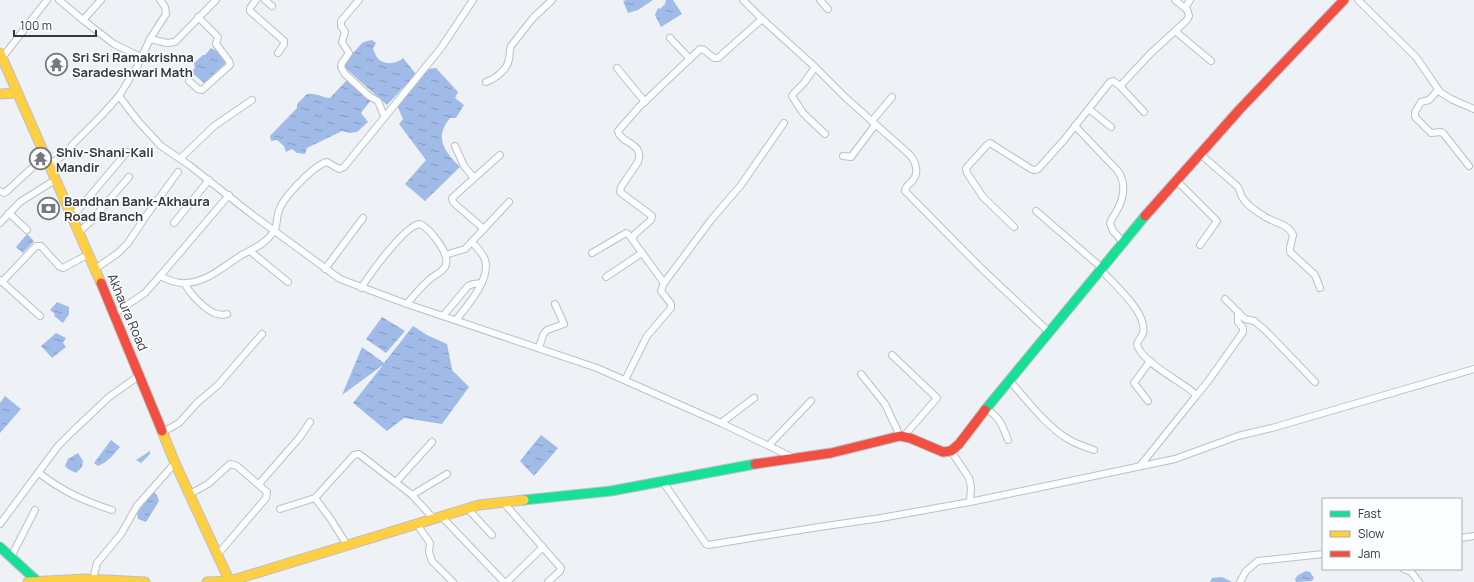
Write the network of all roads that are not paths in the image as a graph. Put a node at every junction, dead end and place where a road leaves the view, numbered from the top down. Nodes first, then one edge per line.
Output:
1 (48, 0) edge
2 (59, 0) edge
3 (101, 0) edge
4 (160, 0) edge
5 (216, 0) edge
6 (256, 0) edge
7 (265, 0) edge
8 (359, 0) edge
9 (473, 0) edge
10 (552, 0) edge
11 (743, 0) edge
12 (820, 0) edge
13 (1175, 0) edge
14 (1190, 0) edge
15 (1344, 0) edge
16 (1358, 0) edge
17 (272, 6) dead end
18 (828, 9) dead end
19 (1186, 9) junction
20 (198, 17) junction
21 (762, 19) junction
22 (83, 20) junction
23 (1174, 31) junction
24 (670, 38) dead end
25 (151, 40) junction
26 (278, 53) dead end
27 (1, 56) edge
28 (141, 57) junction
29 (690, 59) junction
30 (1211, 61) dead end
31 (815, 67) junction
32 (617, 68) dead end
33 (189, 81) dead end
34 (486, 82) dead end
35 (1120, 86) junction
36 (1438, 90) junction
37 (17, 93) junction
38 (0, 94) edge
39 (119, 96) junction
40 (892, 97) dead end
41 (252, 100) dead end
42 (645, 102) junction
43 (1089, 108) junction
44 (1474, 109) edge
45 (1144, 112) dead end
46 (384, 116) junction
47 (784, 123) dead end
48 (874, 123) junction
49 (1075, 126) junction
50 (1111, 127) dead end
51 (825, 134) dead end
52 (455, 146) dead end
53 (127, 152) dead end
54 (1199, 153) junction
55 (46, 155) junction
56 (500, 155) dead end
57 (843, 156) dead end
58 (180, 159) junction
59 (49, 165) junction
60 (1469, 166) dead end
61 (178, 172) dead end
62 (129, 176) dead end
63 (474, 178) junction
64 (55, 180) junction
65 (209, 180) junction
66 (1176, 180) junction
67 (0, 191) edge
68 (229, 196) junction
69 (509, 202) dead end
70 (1036, 211) dead end
71 (9, 213) junction
72 (72, 217) junction
73 (363, 218) dead end
74 (174, 223) dead end
75 (0, 224) edge
76 (1014, 227) dead end
77 (484, 229) junction
78 (27, 230) dead end
79 (274, 231) junction
80 (79, 232) junction
81 (632, 239) junction
82 (472, 242) junction
83 (1123, 242) junction
84 (1200, 245) dead end
85 (250, 251) junction
86 (592, 253) dead end
87 (642, 253) junction
88 (88, 254) junction
89 (446, 255) junction
90 (96, 269) junction
91 (325, 269) junction
92 (1101, 269) junction
93 (160, 276) junction
94 (606, 277) dead end
95 (1, 281) edge
96 (288, 282) dead end
97 (482, 283) junction
98 (185, 284) junction
99 (664, 284) junction
100 (361, 288) junction
101 (1320, 288) dead end
102 (1225, 299) dead end
103 (407, 304) junction
104 (555, 304) dead end
105 (1238, 312) junction
106 (114, 314) junction
107 (227, 314) dead end
108 (40, 316) dead end
109 (443, 316) junction
110 (456, 320) junction
111 (1049, 332) junction
112 (262, 334) dead end
113 (539, 348) junction
114 (892, 355) dead end
115 (1150, 361) junction
116 (1474, 368) edge
117 (861, 374) dead end
118 (140, 375) junction
119 (625, 380) junction
120 (1009, 380) junction
121 (1314, 382) dead end
122 (1196, 396) junction
123 (754, 398) dead end
124 (811, 401) dead end
125 (1148, 401) dead end
126 (986, 409) junction
127 (310, 422) dead end
128 (721, 423) junction
129 (163, 432) junction
130 (902, 436) junction
131 (1008, 440) dead end
132 (432, 442) dead end
133 (768, 445) junction
134 (1094, 450) dead end
135 (951, 451) junction
136 (790, 458) junction
137 (175, 463) junction
138 (1140, 466) junction
139 (39, 472) junction
140 (446, 474) dead end
141 (396, 482) junction
142 (663, 482) junction
143 (259, 484) junction
144 (190, 494) junction
145 (412, 494) junction
146 (316, 498) junction
147 (503, 502) junction
148 (970, 502) junction
149 (467, 508) junction
150 (280, 509) dead end
151 (35, 510) dead end
152 (112, 510) dead end
153 (437, 517) junction
154 (416, 523) junction
155 (0, 524) edge
156 (492, 535) dead end
157 (1474, 536) edge
158 (1462, 538) edge
159 (347, 545) junction
160 (0, 547) edge
161 (543, 548) junction
162 (218, 554) junction
163 (1322, 554) edge
164 (11, 557) junction
165 (1406, 570) edge
166 (93, 579) junction
167 (60, 580) edge
168 (552, 580) edge
169 (38, 581) junction
170 (230, 581) edge
171 (28, 582) edge
172 (139, 582) edge
173 (145, 582) edge
174 (207, 582) edge
175 (453, 582) edge
176 (505, 582) edge
177 (1240, 582) edge
178 (1419, 582) edge

1 - 27 street
2 - 22 street
3 - 22 street
4 - 25 street
5 - 20 street
6 - 26 street
7 - 17 street
8 - 46 street
9 - 46 street
10 - 34 street
11 - 21 street
12 - 18 street
13 - 19 street
14 - 19 street
15 - 54 street
16 - 36 street
19 - 23 street
20 - 25 street
20 - 33 street
21 - 29 street
21 - 31 street
22 - 28 street
23 - 30 street
23 - 35 street
24 - 29 street
25 - 28 street
27 - 37 street, Akhaura Road
28 - 39 street
29 - 42 street
31 - 48 street
31 - 51 street
32 - 42 street
35 - 43 street
35 - 45 street
36 - 44 street
36 - 60 street
37 - 38 street
37 - 55 street, Akhaura Road
39 - 58 street
39 - 59 street
40 - 48 street
41 - 58 street
42 - 81 street
43 - 49 street
43 - 50 street
46 - 79 street
47 - 99 street
48 - 57 street
48 - 111 street
49 - 76 street
49 - 83 street
52 - 63 street
53 - 72 street
54 - 66 street
54 - 101 street
55 - 59 street, Akhaura Road
55 - 67 street
56 - 63 street
58 - 65 street
59 - 64 street, Akhaura Road
61 - 90 street
62 - 80 street
63 - 77 street
64 - 71 street
64 - 72 street, Akhaura Road
65 - 68 street
65 - 74 street
66 - 83 street
66 - 84 street
68 - 79 street
68 - 93 street
69 - 77 street
70 - 92 street
71 - 75 street
71 - 78 street
72 - 80 street, Akhaura Road
73 - 91 street
77 - 82 street
79 - 85 street
79 - 91 street
80 - 88 street, Akhaura Road
81 - 86 street
81 - 87 street
82 - 89 street
82 - 97 street
83 - 92 street
85 - 96 street
85 - 98 street
87 - 94 street
87 - 99 street
88 - 90 street, Akhaura Road
88 - 95 street
89 - 100 street
89 - 103 street
90 - 106 street, Akhaura Road
91 - 100 street
92 - 111 street
92 - 115 street
93 - 98 street
93 - 106 street
95 - 108 street
97 - 109 street
97 - 110 street
98 - 107 street
99 - 119 street
100 - 103 street
102 - 105 street
103 - 109 street
104 - 113 street
105 - 121 street
105 - 122 street
106 - 118 street, Akhaura Road
109 - 110 street
110 - 113 street
111 - 120 street
112 - 129 street
113 - 119 street
114 - 130 street
115 - 122 street
115 - 125 street
116 - 138 street
117 - 130 street
118 - 129 street, Akhaura Road
118 - 139 street
119 - 128 street
120 - 126 street
120 - 134 street
122 - 138 street
123 - 128 street
124 - 133 street
126 - 131 street
126 - 135 street
127 - 143 street
128 - 133 street
129 - 137 street, Akhaura Road
130 - 135 street
130 - 136 street
132 - 141 street
133 - 136 street
135 - 148 street
136 - 142 street
137 - 144 street, Akhaura Road
137 - 166 street
138 - 148 street
139 - 152 street
139 - 155 street
140 - 145 street
141 - 145 street
141 - 146 street
142 - 147 street
142 - 148 street
143 - 144 street
143 - 162 street
144 - 162 street, Akhaura Road
145 - 153 street
146 - 150 street
146 - 159 street
147 - 149 street
147 - 161 street
149 - 153 street
149 - 156 street
151 - 164 street
153 - 154 street
153 - 176 street
154 - 159 street
154 - 175 street
157 - 158 street
159 - 170 street
160 - 164 street
161 - 168 street
161 - 176 street
162 - 170 street, Akhaura Road
163 - 177 street
164 - 169 street
165 - 178 street
166 - 167 street
166 - 172 street
167 - 169 street
169 - 171 street
170 - 174 street
172 - 173 street

